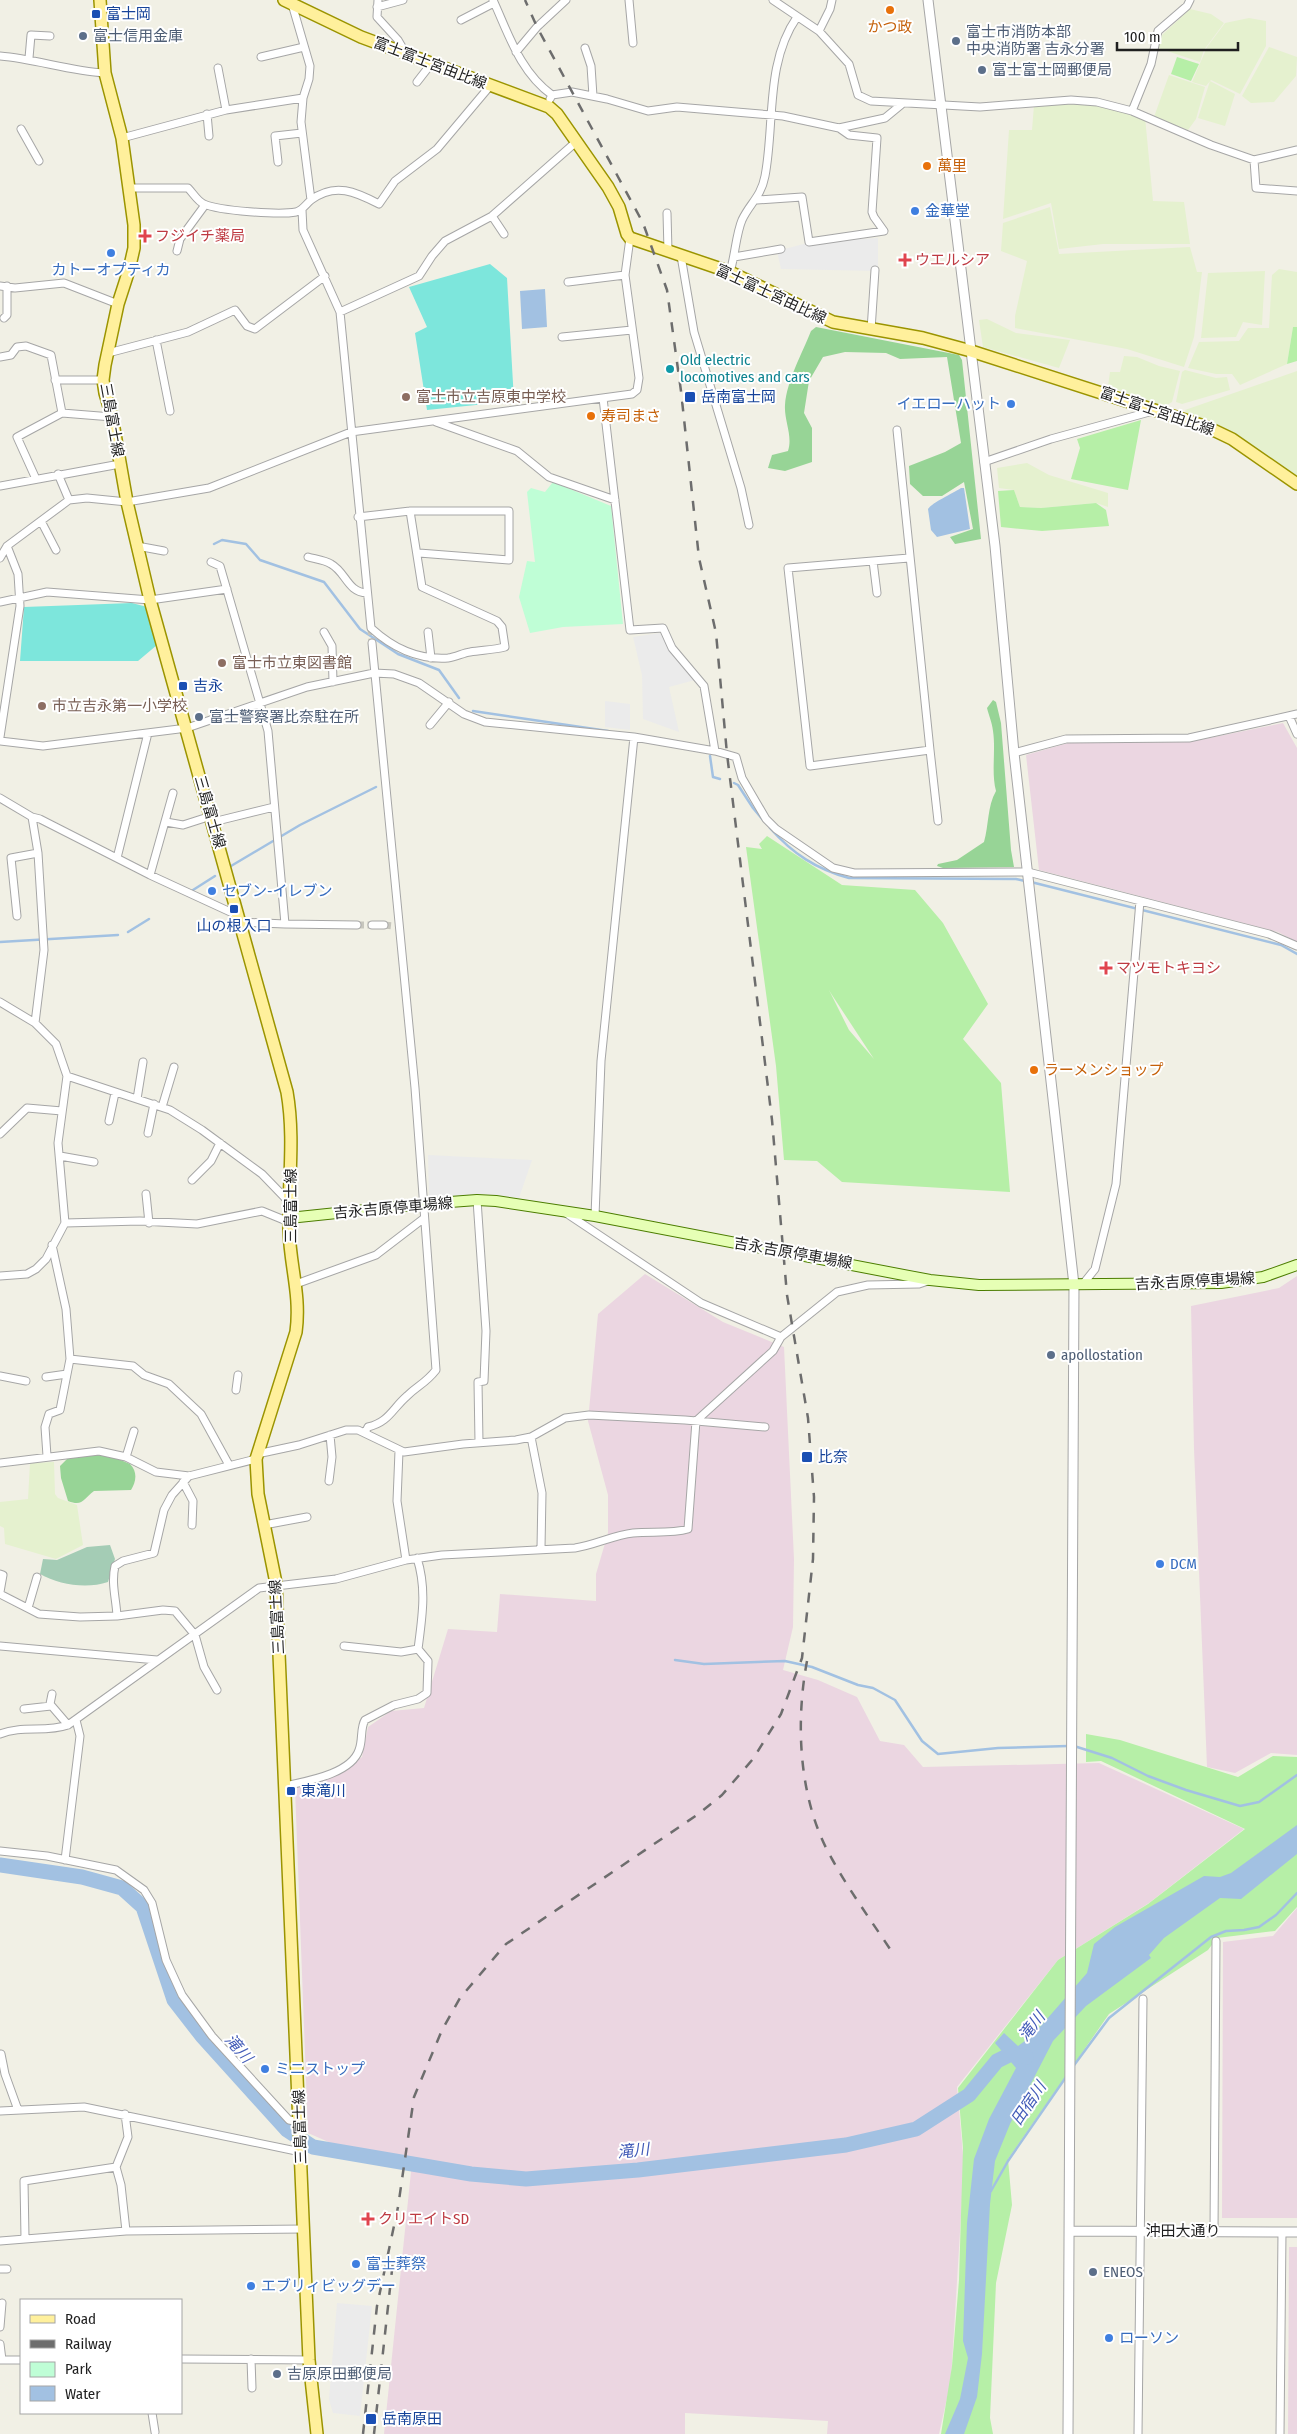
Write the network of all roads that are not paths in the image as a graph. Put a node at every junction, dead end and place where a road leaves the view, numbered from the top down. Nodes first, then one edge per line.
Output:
1 (100, 0) edge
2 (403, 0) edge
3 (566, 0) edge
4 (629, 0) edge
5 (773, 0) edge
6 (832, 0) edge
7 (928, 0) edge
8 (1190, 0) edge
9 (288, 2) edge
10 (494, 2) edge
11 (378, 4) edge
12 (797, 17) junction
13 (461, 20) dead end
14 (819, 32) junction
15 (50, 36) dead end
16 (633, 42) dead end
17 (304, 47) junction
18 (585, 48) dead end
19 (516, 52) junction
20 (405, 53) junction
21 (0, 56) edge
22 (261, 57) dead end
23 (29, 58) junction
24 (431, 64) junction
25 (218, 68) dead end
26 (105, 73) junction
27 (418, 82) dead end
28 (490, 86) junction
29 (594, 96) junction
30 (302, 98) junction
31 (550, 101) junction
32 (902, 104) junction
33 (941, 106) junction
34 (226, 110) junction
35 (1132, 112) junction
36 (207, 114) junction
37 (771, 114) junction
38 (839, 128) junction
39 (22, 130) dead end
40 (302, 133) junction
41 (209, 136) dead end
42 (122, 138) junction
43 (576, 142) junction
44 (1297, 150) edge
45 (1254, 160) junction
46 (39, 162) dead end
47 (278, 162) dead end
48 (130, 188) junction
49 (1297, 190) edge
50 (311, 200) junction
51 (757, 200) junction
52 (205, 205) junction
53 (302, 210) junction
54 (667, 213) dead end
55 (492, 216) junction
56 (504, 234) dead end
57 (630, 238) junction
58 (781, 249) dead end
59 (177, 251) dead end
60 (668, 251) junction
61 (681, 256) junction
62 (734, 257) junction
63 (875, 270) dead end
64 (730, 272) junction
65 (625, 275) junction
66 (325, 276) junction
67 (568, 282) dead end
68 (4, 286) edge
69 (118, 304) junction
70 (340, 312) junction
71 (4, 318) dead end
72 (632, 330) junction
73 (871, 330) junction
74 (562, 336) dead end
75 (156, 340) junction
76 (971, 350) junction
77 (108, 353) junction
78 (0, 356) edge
79 (55, 380) junction
80 (103, 380) junction
81 (603, 398) junction
82 (1158, 410) junction
83 (170, 411) dead end
84 (62, 413) junction
85 (112, 417) junction
86 (434, 421) junction
87 (897, 430) dead end
88 (352, 432) junction
89 (984, 462) junction
90 (120, 464) junction
91 (58, 474) junction
92 (36, 479) junction
93 (1297, 484) edge
94 (0, 486) edge
95 (70, 500) junction
96 (615, 500) junction
97 (127, 502) junction
98 (410, 511) junction
99 (358, 516) junction
100 (41, 521) junction
101 (749, 525) dead end
102 (7, 546) junction
103 (137, 546) junction
104 (56, 550) dead end
105 (164, 551) dead end
106 (419, 553) junction
107 (308, 556) dead end
108 (0, 558) edge
109 (909, 558) junction
110 (873, 561) junction
111 (211, 562) dead end
112 (227, 589) junction
113 (367, 593) junction
114 (877, 593) dead end
115 (20, 597) junction
116 (150, 600) junction
117 (0, 602) edge
118 (324, 632) dead end
119 (428, 632) dead end
120 (372, 643) tunnel mouth
121 (431, 658) junction
122 (374, 673) junction
123 (333, 682) junction
124 (3, 689) edge
125 (449, 702) junction
126 (258, 703) junction
127 (1297, 714) edge
128 (1289, 716) junction
129 (1, 724) edge
130 (430, 725) dead end
131 (187, 728) junction
132 (148, 733) junction
133 (1297, 734) edge
134 (634, 737) junction
135 (0, 739) edge
136 (930, 750) junction
137 (715, 751) junction
138 (1014, 753) junction
139 (173, 793) dead end
140 (0, 798) edge
141 (274, 807) junction
142 (32, 817) junction
143 (212, 819) junction
144 (938, 821) dead end
145 (166, 822) junction
146 (38, 853) junction
147 (117, 858) junction
148 (1028, 872) junction
149 (150, 875) junction
150 (1140, 901) junction
151 (17, 916) dead end
152 (240, 919) junction
153 (285, 924) junction
154 (357, 925) tunnel mouth
155 (372, 925) tunnel mouth
156 (384, 926) tunnel mouth
157 (1297, 946) edge
158 (0, 1002) edge
159 (35, 1023) junction
160 (143, 1062) dead end
161 (174, 1067) dead end
162 (67, 1076) junction
163 (115, 1093) junction
164 (137, 1099) junction
165 (154, 1104) junction
166 (162, 1107) junction
167 (62, 1112) junction
168 (109, 1121) dead end
169 (148, 1132) dead end
170 (0, 1134) edge
171 (220, 1143) junction
172 (60, 1156) junction
173 (94, 1162) dead end
174 (192, 1180) dead end
175 (146, 1194) dead end
176 (477, 1200) junction
177 (290, 1203) junction
178 (423, 1204) junction
179 (565, 1212) junction
180 (595, 1216) junction
181 (424, 1218) junction
182 (289, 1220) junction
183 (65, 1223) junction
184 (149, 1223) junction
185 (52, 1245) junction
186 (1297, 1265) edge
187 (0, 1276) edge
188 (930, 1280) junction
189 (296, 1284) junction
190 (1078, 1285) junction
191 (781, 1337) junction
192 (70, 1358) junction
193 (67, 1374) junction
194 (238, 1374) dead end
195 (0, 1376) edge
196 (46, 1377) dead end
197 (26, 1381) dead end
198 (236, 1390) dead end
199 (696, 1421) junction
200 (765, 1427) dead end
201 (134, 1431) dead end
202 (365, 1432) junction
203 (330, 1435) junction
204 (531, 1437) junction
205 (479, 1442) junction
206 (399, 1452) junction
207 (47, 1456) junction
208 (126, 1457) junction
209 (257, 1457) junction
210 (0, 1463) edge
211 (229, 1465) junction
212 (186, 1479) junction
213 (329, 1481) dead end
214 (307, 1518) dead end
215 (192, 1525) dead end
216 (264, 1525) junction
217 (541, 1548) junction
218 (417, 1558) junction
219 (406, 1560) junction
220 (0, 1574) edge
221 (36, 1577) dead end
222 (276, 1586) junction
223 (0, 1593) edge
224 (28, 1608) junction
225 (117, 1616) junction
226 (195, 1635) junction
227 (0, 1646) edge
228 (344, 1646) dead end
229 (418, 1649) junction
230 (157, 1660) junction
231 (217, 1690) dead end
232 (52, 1694) dead end
233 (51, 1706) junction
234 (24, 1709) dead end
235 (76, 1720) junction
236 (68, 1725) junction
237 (0, 1734) edge
238 (285, 1786) junction
239 (0, 1851) edge
240 (65, 1860) junction
241 (1216, 1942) dead end
242 (1144, 1999) dead end
243 (1, 2054) edge
244 (18, 2110) junction
245 (0, 2111) edge
246 (126, 2114) junction
247 (300, 2128) junction
248 (301, 2150) junction
249 (116, 2167) junction
250 (304, 2229) junction
251 (126, 2231) junction
252 (1069, 2231) junction
253 (1140, 2231) junction
254 (1214, 2231) junction
255 (1282, 2232) junction
256 (1297, 2232) edge
257 (25, 2238) junction
258 (0, 2240) edge
259 (2, 2303) dead end
260 (0, 2327) edge
261 (0, 2344) edge
262 (182, 2359) edge
263 (252, 2359) junction
264 (1, 2360) edge
265 (20, 2360) edge
266 (309, 2360) junction
267 (252, 2388) dead end
268 (152, 2414) edge
269 (155, 2432) dead end
270 (317, 2434) edge
271 (1068, 2434) edge
272 (1138, 2434) edge
273 (1280, 2434) edge

1 - 26 main road, 三島富士線
2 - 11 street
3 - 19 street
4 - 16 street
5 - 12 street
6 - 14 street
7 - 33 street
8 - 35 street
9 - 17 street
9 - 20 main road, 富士富士宮由比線
10 - 13 street
10 - 19 street
11 - 20 street
12 - 14 street
12 - 37 street
14 - 32 street
15 - 23 street
17 - 22 street
17 - 30 street
18 - 29 street
19 - 31 street
20 - 24 main road, 富士富士宮由比線
21 - 23 street
23 - 26 street
24 - 27 street
24 - 28 main road, 富士富士宮由比線
25 - 34 street
26 - 42 main road, 三島富士線
28 - 31 main road, 富士富士宮由比線
28 - 50 street
29 - 31 street
29 - 37 street
30 - 34 street
30 - 40 street
31 - 43 main road, 富士富士宮由比線
32 - 33 street
32 - 38 street
33 - 35 street
33 - 76 street
34 - 36 street
35 - 45 street
36 - 41 street
36 - 42 street
37 - 38 street
37 - 51 street
38 - 51 street
39 - 46 street
40 - 47 street
40 - 50 street
42 - 48 main road, 三島富士線
43 - 55 street
43 - 57 main road, 富士富士宮由比線
44 - 45 street
45 - 49 street
48 - 52 street
48 - 69 main road, 三島富士線
50 - 53 street
51 - 62 street
52 - 53 street
52 - 59 street
53 - 66 street
54 - 60 street
55 - 56 street
55 - 70 street
57 - 60 main road, 富士富士宮由比線
57 - 65 street
58 - 62 street
60 - 61 main road, 富士富士宮由比線
61 - 64 main road, 富士富士宮由比線
61 - 101 street
62 - 64 street
63 - 73 street
64 - 73 main road, 富士富士宮由比線
65 - 67 street
65 - 72 street
66 - 70 street
66 - 75 street
68 - 69 street
68 - 71 street
69 - 77 main road, 三島富士線
70 - 88 street
72 - 74 street
72 - 81 street
73 - 76 main road, 富士富士宮由比線
75 - 77 street
75 - 83 street
76 - 82 main road, 富士富士宮由比線
76 - 89 street
77 - 80 main road, 三島富士線
78 - 79 street
79 - 80 street
79 - 84 street
80 - 85 main road, 三島富士線
81 - 86 street
81 - 96 street
82 - 89 street
82 - 93 main road, 富士富士宮由比線
84 - 85 street
84 - 92 street
85 - 90 main road, 三島富士線
86 - 88 street
86 - 96 street
87 - 109 street
88 - 97 street
88 - 99 street
89 - 138 street
90 - 91 street
90 - 97 main road, 三島富士線
91 - 92 street
91 - 95 street
92 - 94 street
95 - 97 street
95 - 100 street
96 - 137 street
97 - 103 main road, 三島富士線
98 - 99 street
98 - 106 street
98 - 106 street
99 - 113 street
100 - 102 street
100 - 104 street
102 - 108 street
102 - 115 street
103 - 105 street
103 - 116 main road, 三島富士線
106 - 121 street
107 - 113 street
109 - 110 street
109 - 136 street
110 - 114 street
110 - 136 street
111 - 112 street
112 - 116 street
112 - 126 street
113 - 121 street
115 - 116 street
115 - 117 street
115 - 124 street
116 - 131 main road, 三島富士線
118 - 123 street
119 - 121 street
120 - 122 street
122 - 123 street
122 - 125 street
122 - 178 street
123 - 126 street
124 - 129 street
125 - 130 street
125 - 134 street
126 - 131 street
126 - 141 street
127 - 128 street
128 - 133 street
128 - 138 street
129 - 135 street
131 - 132 street
131 - 143 main road, 三島富士線
132 - 135 street
132 - 147 street
134 - 137 street
134 - 180 street
136 - 144 street
137 - 148 street
138 - 148 street
139 - 145 street
140 - 142 street
141 - 143 street
141 - 153 street
142 - 146 street
142 - 147 street
143 - 145 street
143 - 152 main road, 三島富士線
145 - 149 street
146 - 151 street
146 - 159 street
147 - 149 street
148 - 150 street
148 - 190 street
149 - 152 street
150 - 157 street
150 - 190 street
152 - 153 street
152 - 177 main road, 三島富士線
153 - 154 street
155 - 156 street
158 - 159 street
159 - 162 street
160 - 164 street
161 - 166 street
162 - 163 street
162 - 167 street
163 - 164 street
163 - 168 street
164 - 165 street
165 - 166 street
165 - 169 street
166 - 171 street
167 - 170 street
167 - 172 street
171 - 174 street
171 - 177 street
172 - 173 street
172 - 183 street
175 - 184 street
176 - 178 main road, 吉永吉原停車場線
176 - 179 main road, 吉永吉原停車場線
176 - 205 street
177 - 182 main road, 三島富士線
178 - 181 street
178 - 182 main road, 吉永吉原停車場線
179 - 180 main road, 吉永吉原停車場線
179 - 191 street
180 - 188 main road, 吉永吉原停車場線
181 - 189 street
181 - 202 street
182 - 184 street
182 - 189 main road, 三島富士線
183 - 184 street
183 - 185 street
185 - 187 street
185 - 192 street
186 - 190 main road, 吉永吉原停車場線
188 - 190 main road, 吉永吉原停車場線
188 - 191 street
189 - 209 main road, 三島富士線
190 - 252 street
191 - 199 street
192 - 193 street
192 - 211 street
193 - 196 street
193 - 207 street
194 - 198 street
195 - 197 street
199 - 200 street
199 - 204 street
199 - 217 street
201 - 208 street
202 - 203 street
202 - 206 street
203 - 209 street
203 - 213 street
204 - 205 street
204 - 217 street
205 - 206 street
206 - 219 street
207 - 208 street
207 - 210 street
208 - 212 street
209 - 211 street
209 - 216 main road, 三島富士線
211 - 212 street
212 - 215 street
212 - 225 street
214 - 216 street
216 - 222 main road, 三島富士線
217 - 218 street
218 - 219 street
218 - 229 street
219 - 222 street
220 - 223 street
221 - 224 street
222 - 226 street
222 - 238 main road, 三島富士線
223 - 224 street
224 - 225 street
225 - 226 street
226 - 230 street
226 - 231 street
227 - 230 street
228 - 229 street
229 - 238 street
230 - 235 street
232 - 233 street
233 - 234 street
233 - 236 street
235 - 236 street
235 - 240 street
236 - 237 street
238 - 247 main road, 三島富士線
239 - 240 street
240 - 247 street
241 - 254 street
242 - 253 street
243 - 244 street
244 - 245 street
244 - 246 street
246 - 248 street
246 - 249 street
247 - 248 main road, 三島富士線
248 - 250 main road, 三島富士線
249 - 251 street
249 - 257 street
250 - 251 street
250 - 266 main road, 三島富士線
251 - 257 street
252 - 253 street, 沖田大通り
252 - 271 street
253 - 254 street, 沖田大通り
253 - 272 street
254 - 255 street, 沖田大通り
255 - 256 street, 沖田大通り
255 - 273 street
257 - 258 street
259 - 260 street
261 - 264 street
262 - 263 street
263 - 266 street
263 - 267 street
264 - 265 street
266 - 270 main road, 三島富士線
268 - 269 street

